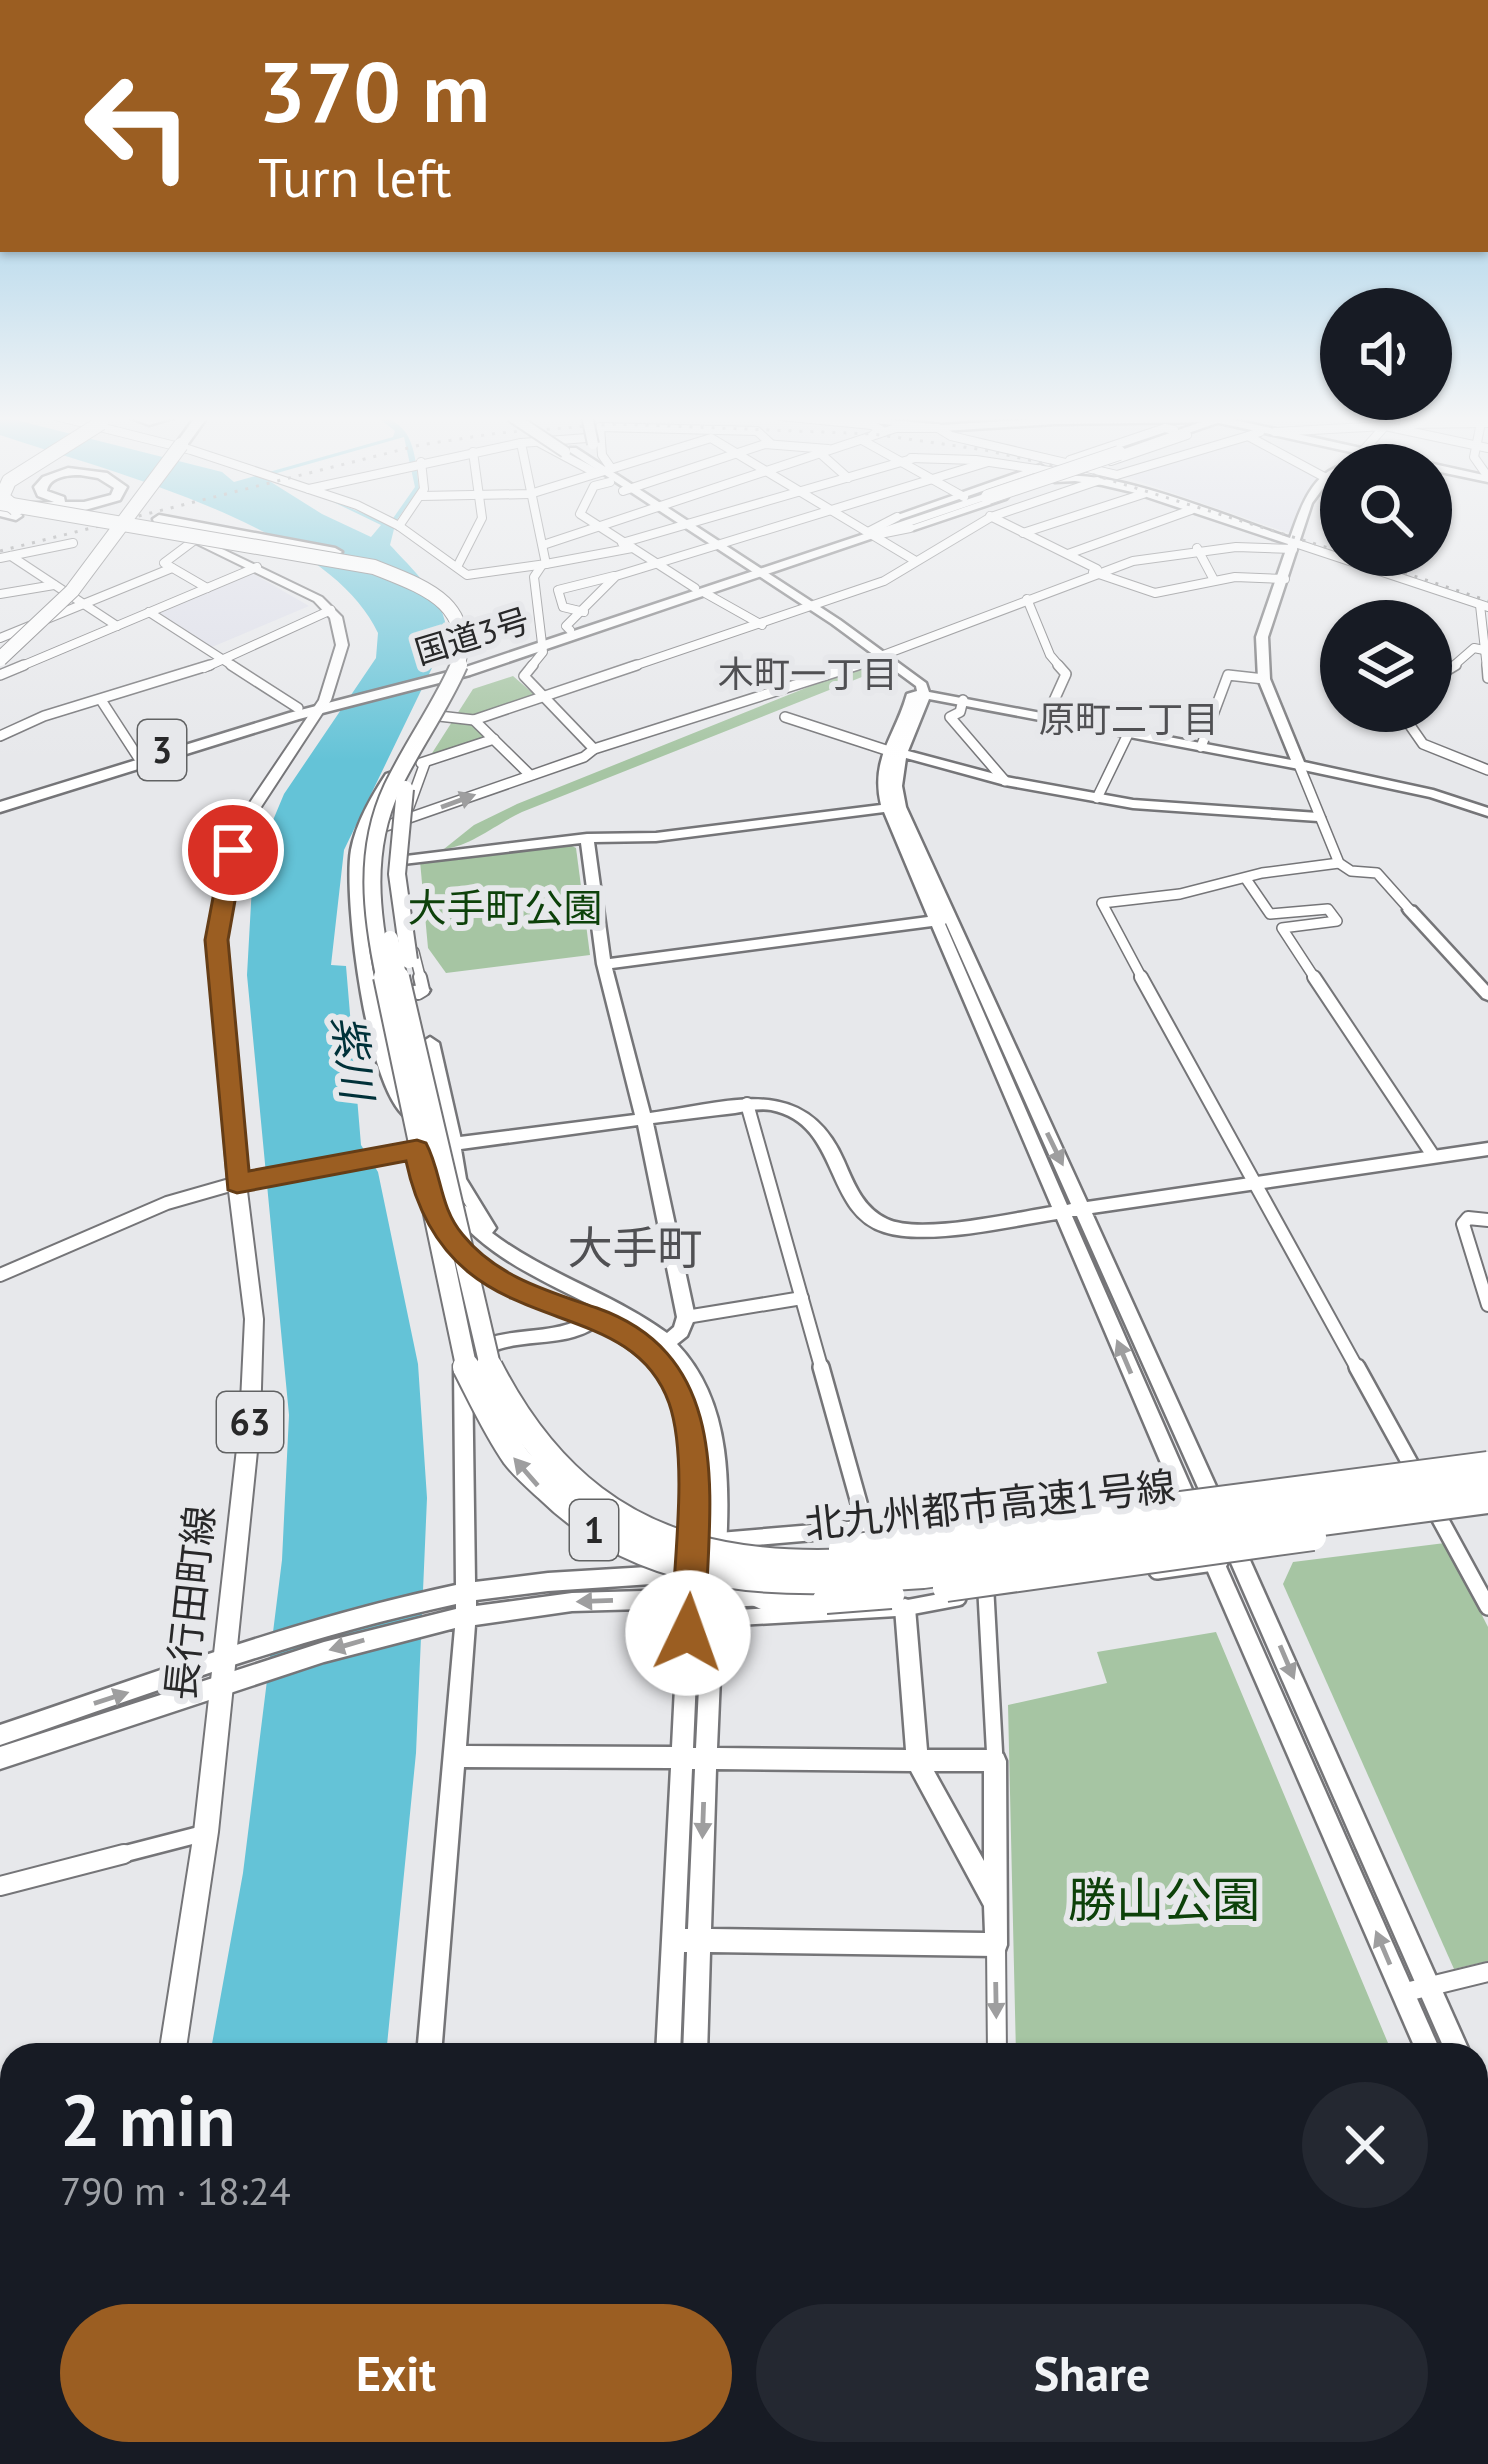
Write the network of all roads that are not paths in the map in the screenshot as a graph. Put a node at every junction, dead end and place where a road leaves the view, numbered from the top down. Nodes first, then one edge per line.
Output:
1 (115, 531) edge
2 (136, 531) edge
3 (137, 531) edge
4 (153, 531) edge
5 (169, 531) edge
6 (192, 531) edge
7 (223, 531) edge
8 (406, 531) edge
9 (475, 531) edge
10 (539, 531) edge
11 (587, 531) edge
12 (605, 531) edge
13 (671, 531) edge
14 (690, 531) edge
15 (770, 531) edge
16 (867, 531) edge
17 (874, 531) edge
18 (878, 531) edge
19 (887, 531) edge
20 (966, 531) edge
21 (1017, 531) edge
22 (1031, 531) edge
23 (1132, 531) edge
24 (1251, 531) edge
25 (1298, 531) edge
26 (142, 532) junction
27 (871, 533) junction
28 (1022, 534) junction
29 (196, 539) junction
30 (73, 543) dead end
31 (543, 545) junction
32 (627, 545) junction
33 (1294, 546) junction
34 (271, 548) junction
35 (718, 548) junction
36 (1197, 548) junction
37 (335, 552) junction
38 (1068, 554) junction
39 (6, 557) edge
40 (914, 560) junction
41 (547, 564) junction
42 (660, 565) junction
43 (257, 567) junction
44 (457, 567) junction
45 (172, 568) junction
46 (1094, 570) junction
47 (755, 573) junction
48 (616, 576) junction
49 (1285, 579) junction
50 (1214, 580) junction
51 (573, 583) junction
52 (55, 585) junction
53 (206, 588) junction
54 (700, 590) junction
55 (0, 593) edge
56 (1155, 593) junction
57 (1027, 599) junction
58 (1485, 603) edge
59 (83, 604) junction
60 (1168, 605) dead end
61 (808, 608) junction
62 (331, 610) junction
63 (149, 612) junction
64 (584, 612) junction
65 (762, 625) junction
66 (117, 626) junction
67 (570, 630) junction
68 (0, 638) edge
69 (539, 644) junction
70 (1484, 650) junction
71 (0, 652) edge
72 (880, 657) junction
73 (223, 659) junction
74 (23, 665) junction
75 (1452, 667) edge
76 (466, 668) junction
77 (0, 675) edge
78 (1488, 678) edge
79 (1264, 679) junction
80 (443, 691) junction
81 (920, 694) junction
82 (541, 697) junction
83 (101, 700) junction
84 (963, 700) junction
85 (332, 702) junction
86 (298, 708) junction
87 (1047, 716) junction
88 (785, 717) dead end
89 (474, 720) junction
90 (1415, 732) edge
91 (1129, 733) junction
92 (0, 736) edge
93 (494, 740) junction
94 (1201, 747) junction
95 (594, 748) junction
96 (892, 751) junction
97 (138, 757) junction
98 (418, 763) junction
99 (1298, 765) junction
100 (1488, 770) edge
101 (530, 776) junction
102 (1005, 781) junction
103 (405, 789) junction
104 (1097, 798) junction
105 (0, 803) edge
106 (894, 807) junction
107 (1488, 812) edge
108 (1318, 817) junction
109 (406, 819) junction
110 (386, 826) junction
111 (587, 838) junction
112 (404, 860) junction
113 (1339, 863) junction
114 (1246, 879) junction
115 (406, 900) junction
116 (378, 905) junction
117 (1410, 910) joint
118 (942, 920) junction
119 (604, 964) junction
120 (423, 990) joint
121 (1488, 995) edge
122 (397, 999) junction
123 (747, 1104) junction
124 (410, 1113) junction
125 (643, 1118) junction
126 (434, 1146) junction
127 (1488, 1149) edge
128 (1432, 1154) junction
129 (247, 1181) junction
130 (1256, 1183) junction
131 (1083, 1208) junction
132 (1061, 1212) junction
133 (1488, 1220) edge
134 (0, 1275) edge
135 (802, 1298) junction
136 (1488, 1305) edge
137 (686, 1317) junction
138 (595, 1318) junction
139 (660, 1348) junction
140 (1488, 1468) edge
141 (1419, 1478) junction
142 (1488, 1482) edge
143 (1187, 1502) junction
144 (1488, 1504) edge
145 (1217, 1507) junction
146 (1438, 1515) junction
147 (866, 1528) junction
148 (713, 1541) junction
149 (1236, 1549) junction
150 (1211, 1556) junction
151 (752, 1567) junction
152 (702, 1571) junction
153 (467, 1592) junction
154 (986, 1594) junction
155 (761, 1597) junction
156 (688, 1601) junction
157 (1488, 1606) edge
158 (905, 1608) junction
159 (712, 1610) junction
160 (466, 1617) junction
161 (223, 1660) junction
162 (220, 1687) junction
163 (0, 1735) edge
164 (458, 1756) junction
165 (0, 1758) edge
166 (694, 1758) junction
167 (917, 1761) junction
168 (995, 1761) junction
169 (206, 1832) junction
170 (0, 1886) edge
171 (994, 1902) junction
172 (686, 1941) junction
173 (996, 1945) junction
174 (1488, 1972) edge
175 (1427, 1988) junction
176 (1402, 1993) junction
177 (174, 2043) edge
178 (429, 2043) edge
179 (670, 2043) edge
180 (694, 2043) edge
181 (997, 2043) edge
182 (1425, 2043) edge
183 (1454, 2043) edge

1 - 71 highway, bridge
2 - 26 highway, bridge
3 - 26 highway, bridge
4 - 29 main road
5 - 34 highway, 1, bridge
6 - 37 highway, 北九州都市高速1号線 / 1, bridge
7 - 37 highway, bridge
8 - 44 street
9 - 44 street
10 - 31 street
11 - 31 street
12 - 32 street
13 - 32 street
14 - 35 street
15 - 35 street
16 - 27 street
17 - 27 street
18 - 27 highway, 国道3号 / 3
19 - 27 street
20 - 40 street
21 - 28 street
22 - 28 street
23 - 38 street
24 - 33 street
25 - 33 street
26 - 34 highway, bridge
27 - 40 street
27 - 47 highway, 国道3号 / 3
28 - 38 street
29 - 43 main road
29 - 45 street
30 - 39 street
31 - 41 street
32 - 41 street
32 - 42 street
33 - 36 street
33 - 49 street
33 - 58 street
34 - 80 highway, 1, bridge
35 - 42 street
35 - 47 street
36 - 46 street
36 - 50 street
37 - 103 highway, 北九州都市高速1号線 / 1, bridge
38 - 46 street
39 - 52 street
40 - 61 street
41 - 44 street
41 - 51 street
41 - 69 street
42 - 48 street
42 - 54 street
43 - 53 street
43 - 62 main road
45 - 53 street
45 - 59 street
46 - 56 street
46 - 57 street
47 - 54 highway, 国道3号 / 3
47 - 61 street
48 - 51 street
48 - 64 street
49 - 50 street
49 - 79 street
50 - 56 street
51 - 64 street
52 - 55 street
52 - 59 street
53 - 63 street
54 - 65 street
54 - 67 highway, 国道3号 / 3
54 - 69 highway, 国道3号 / 3
56 - 60 street
57 - 72 street
57 - 87 street
58 - 70 street
59 - 66 street
59 - 68 street
61 - 65 street
61 - 72 street
62 - 73 street
62 - 85 main road, 長行田町線 / 63
63 - 66 street
63 - 73 street
64 - 67 street
65 - 82 street
66 - 74 street
67 - 69 highway, 国道3号 / 3
69 - 76 highway, 国道3号 / 3
69 - 82 street
70 - 75 street
70 - 78 street
71 - 74 street
72 - 81 street
72 - 95 street
73 - 83 street
73 - 86 street
74 - 77 street
76 - 80 highway, 国道3号 / 3
76 - 80 street
79 - 94 street
79 - 99 street
80 - 85 highway, 国道3号 / 3
80 - 89 street
80 - 98 street
80 - 124 highway, bridge
144 -> 80 highway, 1, bridge
81 - 84 street
81 - 96 street
82 - 89 street
82 - 95 street
83 - 92 street
83 - 97 street
84 - 87 street
84 - 102 street
85 - 86 highway, 国道3号 / 3
85 - 105 highway, 国道3号 / 3
85 - 129 main road, 長行田町線 / 63
86 - 97 highway, 国道3号 / 3
87 - 91 street
88 - 96 street
89 - 93 street
90 - 100 street
91 - 94 street
91 - 104 street
93 - 98 street
93 - 101 street
94 - 99 street
95 - 101 street
96 - 102 street
96 - 106 street
97 - 105 highway, 国道3号 / 3
98 - 109 street
98 - 110 street
99 - 107 street
99 - 108 street
109 -> 101 street
102 - 104 street
103 - 126 highway, bridge
103 - 142 highway, 北九州都市高速1号線 / 1, bridge
104 - 108 street
106 - 111 street
106 - 118 street
108 - 113 street
109 - 110 street
109 - 112 street
110 - 116 street
111 - 112 street
111 - 119 street
112 - 115 street
113 - 114 street
113 - 117 street
114 - 128 street
114 - 130 street
115 - 116 street
115 - 120 street
116 - 122 street
117 - 121 street
118 - 119 street
118 -> 131 street
118 - 132 street
119 - 125 street
120 - 122 street
122 - 124 street
122 - 126 street
123 - 125 street
123 - 132 street
123 - 135 street
124 - 126 street
125 - 126 street
125 - 137 street
126 - 129 street
126 - 138 street
126 - 139 street
127 - 128 street
128 - 130 street
129 - 134 street
129 - 161 main road, 長行田町線 / 63
130 - 131 street
130 - 141 street
131 - 132 street
131 - 145 street
143 -> 132 street
133 - 136 street
135 - 137 street
135 - 147 street
137 - 139 street
138 - 139 street
138 - 153 street
139 - 148 street
139 - 152 street
140 - 141 street
140 - 151 highway, bridge
141 - 145 street
141 - 146 street
143 - 145 street
143 - 147 street
143 - 150 street
143 - 151 street
144 - 146 street
144 - 155 highway, bridge
145 - 149 street
146 - 149 street
146 - 157 street
147 - 148 street
148 - 152 street
149 - 150 street
149 -> 175 street
150 - 154 street
150 - 155 street
176 -> 150 street
151 - 152 street
152 - 153 street
152 - 156 street
152 - 159 street
153 - 160 street
153 - 161 street
154 - 158 street
154 - 168 street
155 - 159 street
156 - 159 street
156 -> 160 street
156 - 166 street
158 - 159 street
158 - 167 street
159 - 166 street
160 -> 162 street
160 - 164 street
161 - 162 main road, 長行田町線 / 63
163 -> 161 street
162 - 165 street
162 - 169 main road, 長行田町線 / 63
164 - 166 street
164 - 178 street
166 - 167 street
166 - 172 street
167 - 168 street
167 - 171 street
168 - 171 street
169 - 170 street
169 - 177 main road, 長行田町線 / 63
171 - 173 street
172 - 173 street
172 - 179 street
172 - 180 street
173 -> 181 street
174 - 175 street
175 - 176 street
175 - 183 street
176 - 182 street

